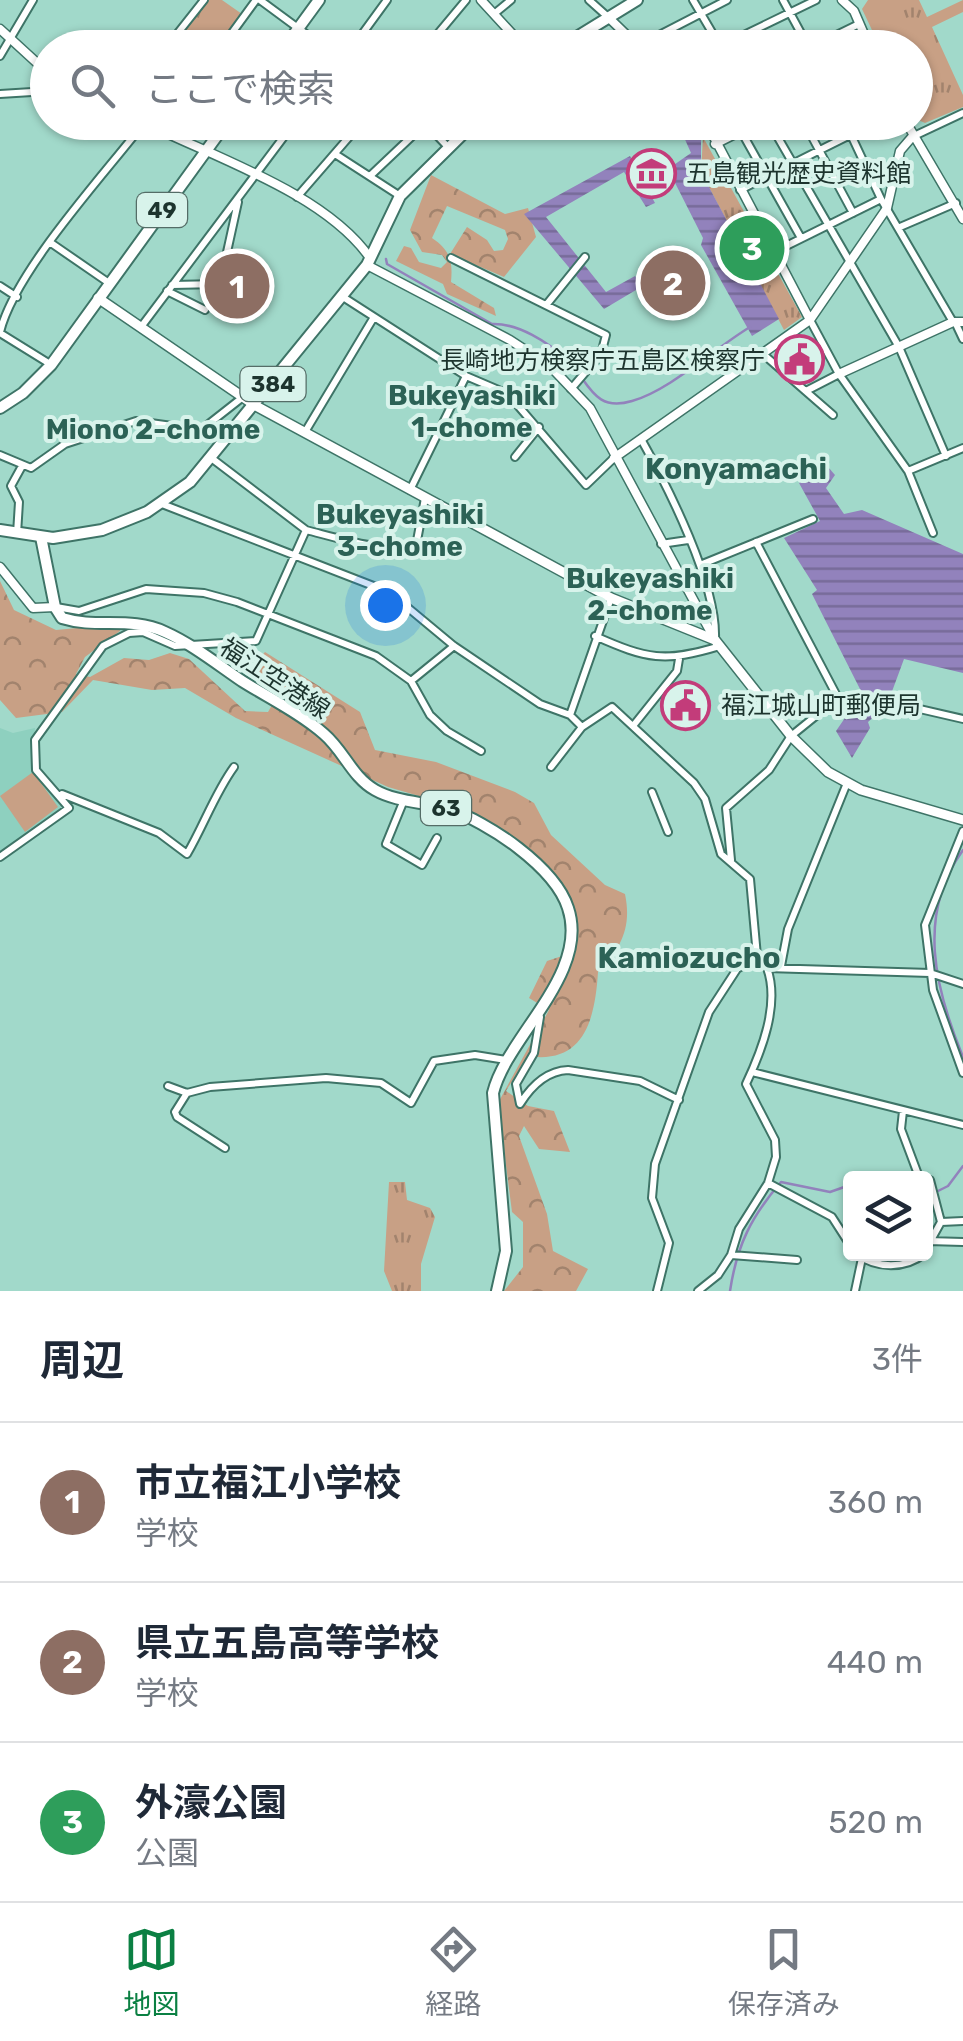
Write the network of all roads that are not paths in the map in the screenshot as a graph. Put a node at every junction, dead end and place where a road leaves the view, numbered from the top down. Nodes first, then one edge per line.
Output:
1 (33, 0) edge
2 (204, 0) edge
3 (258, 0) edge
4 (319, 0) edge
5 (387, 0) edge
6 (466, 0) edge
7 (482, 0) edge
8 (511, 0) edge
9 (589, 0) edge
10 (637, 0) edge
11 (693, 0) edge
12 (727, 0) edge
13 (784, 0) edge
14 (816, 0) edge
15 (847, 1) edge
16 (790, 12) junction
17 (700, 13) junction
18 (494, 14) junction
19 (608, 17) junction
20 (859, 24) junction
21 (299, 28) junction
22 (0, 29) edge
23 (180, 30) edge
24 (236, 30) edge
25 (302, 30) edge
26 (365, 30) edge
27 (441, 30) edge
28 (509, 30) edge
29 (587, 30) edge
30 (621, 30) edge
31 (670, 30) edge
32 (710, 30) edge
33 (753, 30) edge
34 (800, 30) edge
35 (847, 30) edge
36 (862, 30) edge
37 (11, 40) junction
38 (0, 56) edge
39 (30, 57) edge
40 (30, 92) edge
41 (0, 94) edge
42 (963, 113) edge
43 (933, 127) edge
44 (130, 140) edge
45 (179, 140) edge
46 (214, 140) edge
47 (282, 140) edge
48 (347, 140) edge
49 (408, 140) edge
50 (441, 140) edge
51 (456, 140) edge
52 (713, 140) edge
53 (723, 140) edge
54 (746, 140) edge
55 (779, 140) edge
56 (814, 140) edge
57 (840, 140) edge
58 (852, 140) edge
59 (909, 140) edge
60 (915, 140) edge
61 (715, 144) junction
62 (448, 148) junction
63 (819, 150) junction
64 (205, 152) junction
65 (335, 154) junction
66 (792, 163) junction
67 (255, 176) junction
68 (370, 176) junction
69 (766, 176) junction
70 (740, 190) junction
71 (240, 196) junction
72 (400, 196) junction
73 (296, 198) junction
74 (881, 199) junction
75 (956, 202) junction
76 (887, 208) junction
77 (853, 212) junction
78 (963, 219) edge
79 (828, 225) junction
80 (900, 227) junction
81 (801, 238) junction
82 (51, 243) junction
83 (774, 252) junction
84 (452, 258) dead end
85 (584, 258) dead end
86 (369, 262) junction
87 (851, 265) junction
88 (109, 283) junction
89 (0, 286) edge
90 (169, 288) junction
91 (17, 296) junction
92 (98, 298) junction
93 (343, 298) junction
94 (547, 304) junction
95 (205, 310) dead end
96 (374, 317) junction
97 (810, 320) junction
98 (957, 322) edge
99 (141, 327) junction
100 (0, 333) edge
101 (963, 339) edge
102 (899, 347) junction
103 (763, 354) junction
104 (51, 365) junction
105 (839, 374) junction
106 (466, 376) junction
107 (571, 389) junction
108 (806, 391) junction
109 (244, 396) junction
110 (256, 406) junction
111 (0, 408) edge
112 (833, 416) dead end
113 (538, 427) junction
114 (305, 432) junction
115 (641, 440) junction
116 (963, 448) edge
117 (0, 455) edge
118 (516, 456) dead end
119 (946, 456) junction
120 (210, 458) junction
121 (614, 458) junction
122 (22, 466) junction
123 (908, 471) junction
124 (410, 490) junction
125 (425, 498) junction
126 (162, 504) junction
127 (813, 519) dead end
128 (0, 530) edge
129 (306, 530) junction
130 (933, 533) dead end
131 (17, 534) junction
132 (41, 537) junction
133 (689, 540) junction
134 (756, 542) junction
135 (660, 544) junction
136 (296, 554) junction
137 (700, 566) junction
138 (0, 567) edge
139 (611, 598) junction
140 (55, 607) junction
141 (269, 613) junction
142 (595, 636) junction
143 (718, 643) junction
144 (188, 645) junction
145 (454, 646) junction
146 (679, 659) junction
147 (411, 681) junction
148 (898, 704) dead end
149 (570, 715) junction
150 (963, 719) edge
151 (633, 726) junction
152 (582, 727) junction
153 (791, 736) junction
154 (481, 751) dead end
155 (551, 766) dead end
156 (234, 767) dead end
157 (846, 783) junction
158 (652, 792) dead end
159 (61, 794) junction
160 (404, 798) junction
161 (963, 820) edge
162 (963, 830) edge
163 (668, 832) dead end
164 (437, 838) dead end
165 (0, 857) edge
166 (731, 861) junction
167 (757, 956) junction
168 (781, 966) junction
169 (767, 968) junction
170 (930, 973) junction
171 (963, 984) edge
172 (541, 1011) junction
173 (507, 1060) junction
174 (752, 1072) junction
175 (963, 1073) edge
176 (168, 1086) dead end
177 (186, 1093) junction
178 (679, 1100) junction
179 (904, 1111) junction
180 (963, 1125) edge
181 (225, 1148) dead end
182 (768, 1183) junction
183 (963, 1221) edge
184 (941, 1222) junction
185 (843, 1235) edge
186 (933, 1236) edge
187 (963, 1242) edge
188 (933, 1247) edge
189 (731, 1256) junction
190 (797, 1260) dead end
191 (859, 1261) edge
192 (878, 1261) edge
193 (905, 1261) edge
194 (496, 1291) edge
195 (656, 1291) edge
196 (698, 1291) edge
197 (855, 1291) edge

1 - 37 street
2 - 23 street
3 - 21 street
3 - 24 street
4 - 21 main road
5 - 26 street
6 - 27 street
7 - 18 street
8 - 18 street
9 - 19 street
10 - 19 main road
11 - 17 street
12 - 17 street
13 - 16 street
14 - 16 street
15 - 20 street
16 - 33 street
16 - 34 street
17 - 31 street
17 - 32 street
18 - 28 street
19 - 29 main road
19 - 30 street
20 - 35 street
20 - 36 street
21 - 25 street
22 - 37 street
37 - 38 street
37 - 39 street
40 - 41 street
42 - 43 street
44 - 82 street
45 - 64 street
46 - 64 main road, 49
47 - 67 street
48 - 65 street
49 - 68 street
50 - 62 street
51 - 62 main road, 384
52 - 61 street
53 - 61 street
54 - 69 street
55 - 66 street
56 - 63 street
57 - 63 street
58 - 74 street
59 - 76 street
60 - 75 street
61 - 70 street
62 - 72 main road, 384
63 - 66 street
63 - 77 street
64 - 67 street
64 - 88 main road, 49
65 - 68 street
65 - 73 street
66 - 69 street
66 - 79 street
67 - 71 street
67 - 73 street
68 - 72 street
69 - 70 street
69 - 81 street
70 - 83 street
71 - 90 street
71 - 90 street
72 - 86 main road, 384
73 - 86 street
74 - 76 street
74 - 77 street
75 - 78 street
75 - 80 street
76 - 80 street
76 - 87 street
77 - 79 street
79 - 81 street
79 - 87 street
80 - 98 street
81 - 83 street
82 - 88 street
82 - 91 street
83 - 97 street
84 - 94 street
85 - 94 street
86 - 93 main road, 384
86 - 107 street
87 - 97 street
87 - 102 street
88 - 92 main road, 49
89 - 91 street
90 - 95 street
90 - 99 street
91 - 100 street
92 - 99 main road
92 - 104 main road, 49
93 - 96 street
93 - 110 main road, 384
94 - 107 street
96 - 106 street
96 - 114 street
97 - 103 street
97 - 105 street
98 - 101 street
98 - 102 street
99 - 109 main road
100 - 104 street
102 - 105 street
102 - 119 street
103 - 108 street
103 - 115 street
104 - 111 main road, 49
105 - 108 street
105 - 123 street
106 - 113 street
106 - 124 street
107 - 121 street
108 - 112 street
109 - 110 main road
109 - 122 street
110 - 114 main road
110 - 120 main road, 384
113 - 118 street
113 - 121 street
114 - 124 main road
115 - 121 street
115 - 133 street
116 - 119 street
117 - 122 street
119 - 123 street
120 - 126 main road, 384
120 - 129 street
121 - 135 street
122 - 131 street
123 - 130 street
124 - 125 main road
125 - 129 street
125 - 139 main road
126 - 132 main road, 384
126 - 136 street
127 - 134 street
128 - 131 main road, 384
129 - 136 street
131 - 132 main road, 384
132 - 140 main road
133 - 135 street
133 - 137 street
134 - 137 street
134 - 153 street
135 - 143 street
136 - 141 street
136 - 145 street
137 - 143 street
138 - 140 street
139 - 142 street
139 - 143 main road
140 - 141 street
140 - 144 main road, 福江空港線 / 63
141 - 144 street
141 - 147 street
142 - 146 street
142 - 149 street
143 - 146 street
143 - 153 main road
144 - 159 street
144 - 160 main road, 福江空港線 / 63
145 - 147 street
145 - 149 street
146 - 151 street
147 - 154 street
148 - 150 street
149 - 152 street
151 - 152 street
151 - 166 street
152 - 155 street
153 - 157 main road
153 - 166 street
156 - 159 street
157 - 161 main road
157 - 168 street
158 - 163 street
159 - 165 street
160 - 164 street
160 - 172 main road, 福江空港線 / 63
162 - 170 street
166 - 167 street
167 - 169 street
167 - 178 street
168 - 169 street
168 - 170 street
169 - 174 street
170 - 171 street
170 - 175 street
172 - 173 main road, 福江空港線 / 63
172 - 178 street
173 - 177 street
173 - 194 main road, 福江空港線 / 63
174 - 179 street
174 - 182 street
176 - 177 street
177 - 181 street
178 - 195 street
179 - 180 street
179 - 184 street
182 - 185 street
182 - 189 street
183 - 184 street
184 - 186 street
187 - 188 street
189 - 190 street
189 - 196 street
191 - 197 street
192 - 193 street

